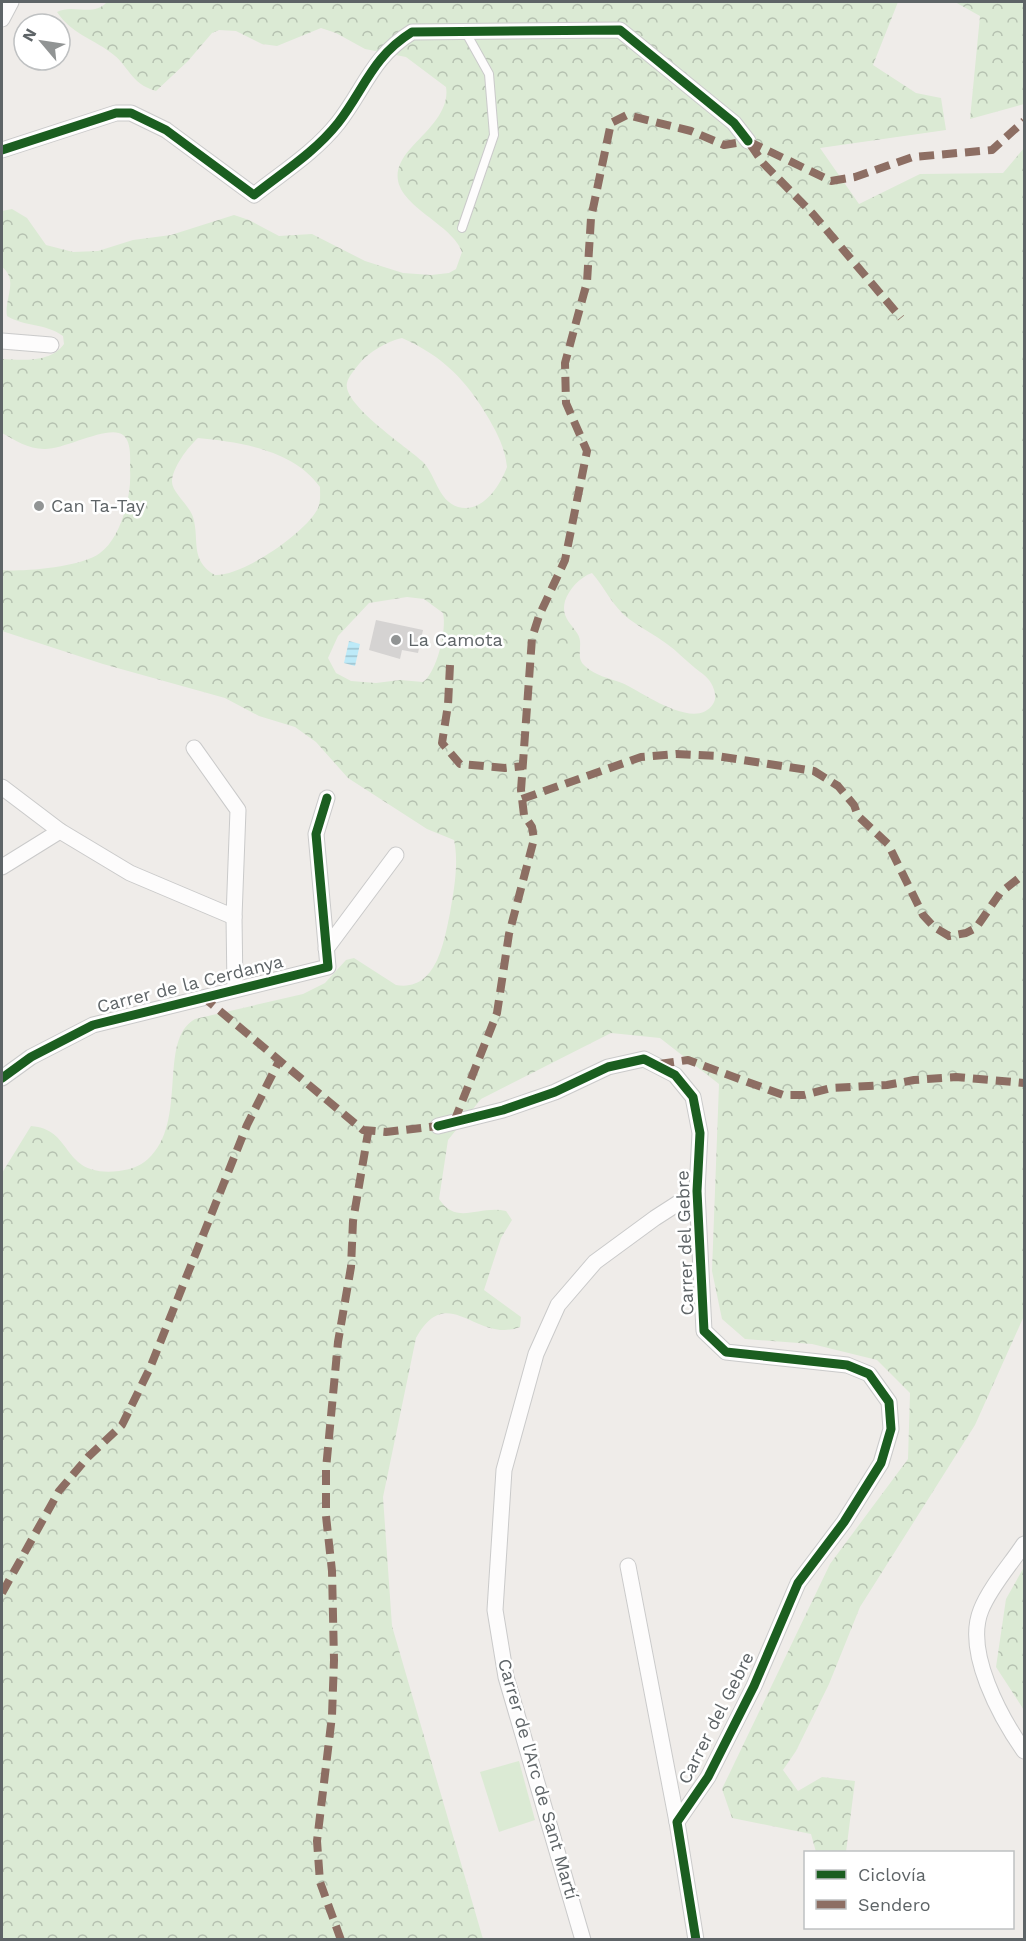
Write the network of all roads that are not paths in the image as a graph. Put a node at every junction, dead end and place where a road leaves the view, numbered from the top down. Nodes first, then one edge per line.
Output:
1 (11, 2) edge
2 (2, 19) edge
3 (465, 31) junction
4 (748, 141) dead end
5 (2, 150) edge
6 (462, 228) dead end
7 (2, 341) edge
8 (51, 345) dead end
9 (194, 748) dead end
10 (2, 787) edge
11 (327, 798) dead end
12 (60, 831) junction
13 (396, 855) dead end
14 (2, 867) edge
15 (234, 917) junction
16 (326, 949) junction
17 (235, 988) junction
18 (2, 1078) edge
19 (438, 1126) dead end
20 (697, 1191) junction
21 (1024, 1544) edge
22 (628, 1566) dead end
23 (1024, 1751) edge
24 (677, 1822) junction
25 (583, 1940) edge
26 (696, 1940) edge

1 - 2 street
3 - 4 street
3 - 5 street
3 - 6 lane
7 - 8 street
9 - 15 street
10 - 12 street
11 - 16 street
12 - 14 street
12 - 15 street
13 - 16 street
15 - 17 street
16 - 17 street, Carrer de la Cerdanya
17 - 18 street, Carrer de la Cerdanya
19 - 20 street, Carrer del Gebre
20 - 24 street, Carrer del Gebre
20 - 25 street, Carrer de l'Arc de Sant Martí
21 - 23 street
22 - 24 street, Carrer del Gebre
24 - 26 street, Carrer del Gebre

